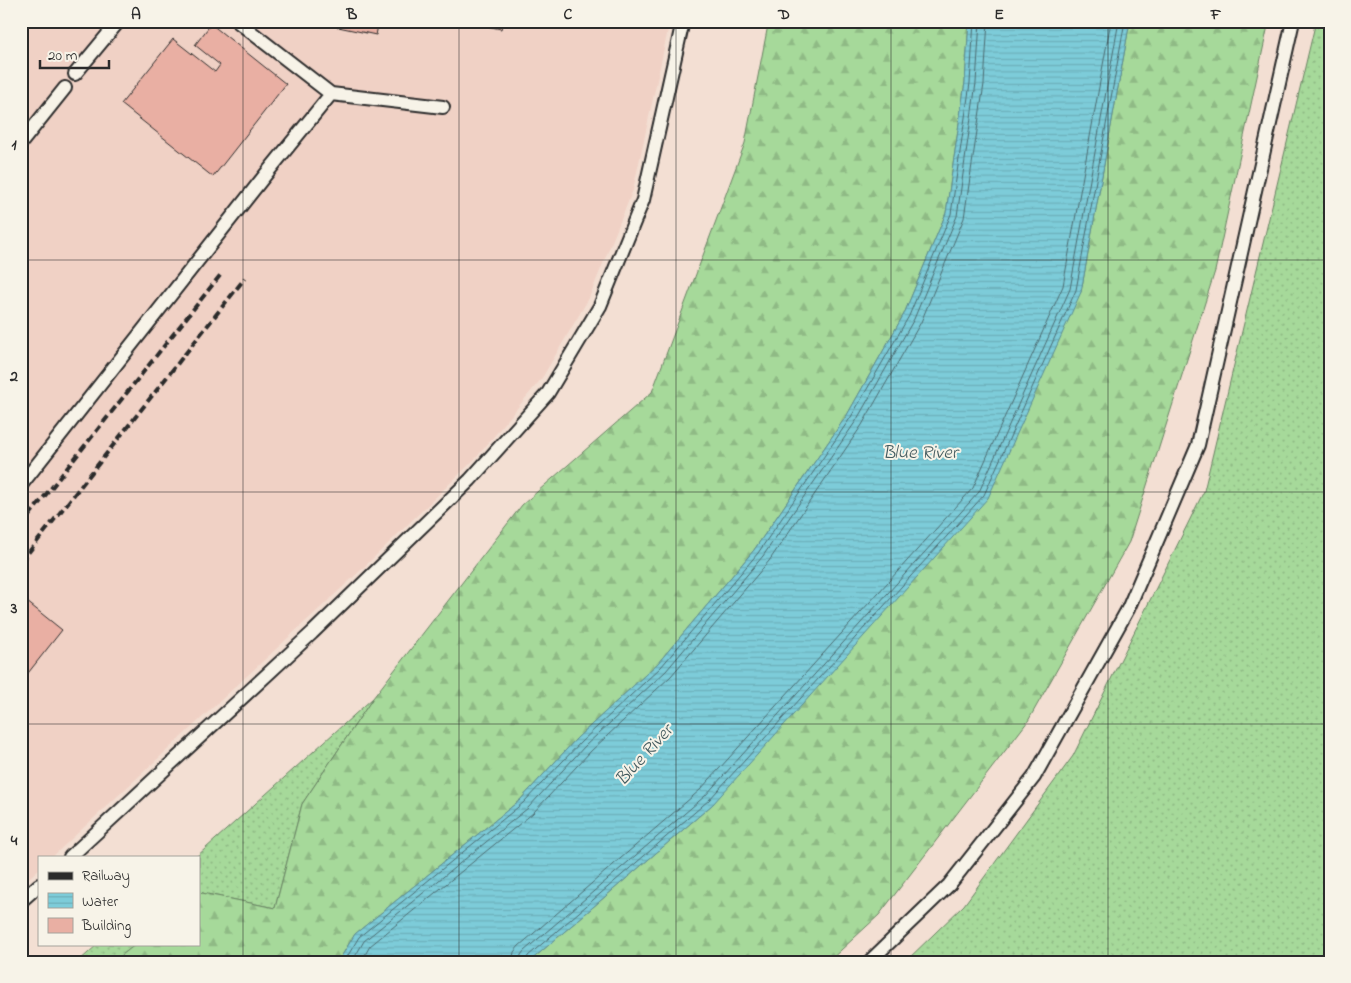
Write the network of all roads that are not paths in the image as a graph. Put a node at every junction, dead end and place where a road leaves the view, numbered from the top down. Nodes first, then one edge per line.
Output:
1 (119, 21) edge
2 (237, 21) edge
3 (683, 21) edge
4 (1293, 21) edge
5 (75, 74) dead end
6 (65, 88) dead end
7 (331, 94) junction
8 (443, 107) dead end
9 (21, 143) edge
10 (21, 486) edge
11 (71, 856) edge
12 (38, 886) edge
13 (21, 902) edge
14 (869, 962) edge

1 - 5 lane
2 - 7 lane
3 - 11 lane
4 - 14 lane
6 - 9 lane
7 - 8 lane
7 - 10 lane
12 - 13 lane

